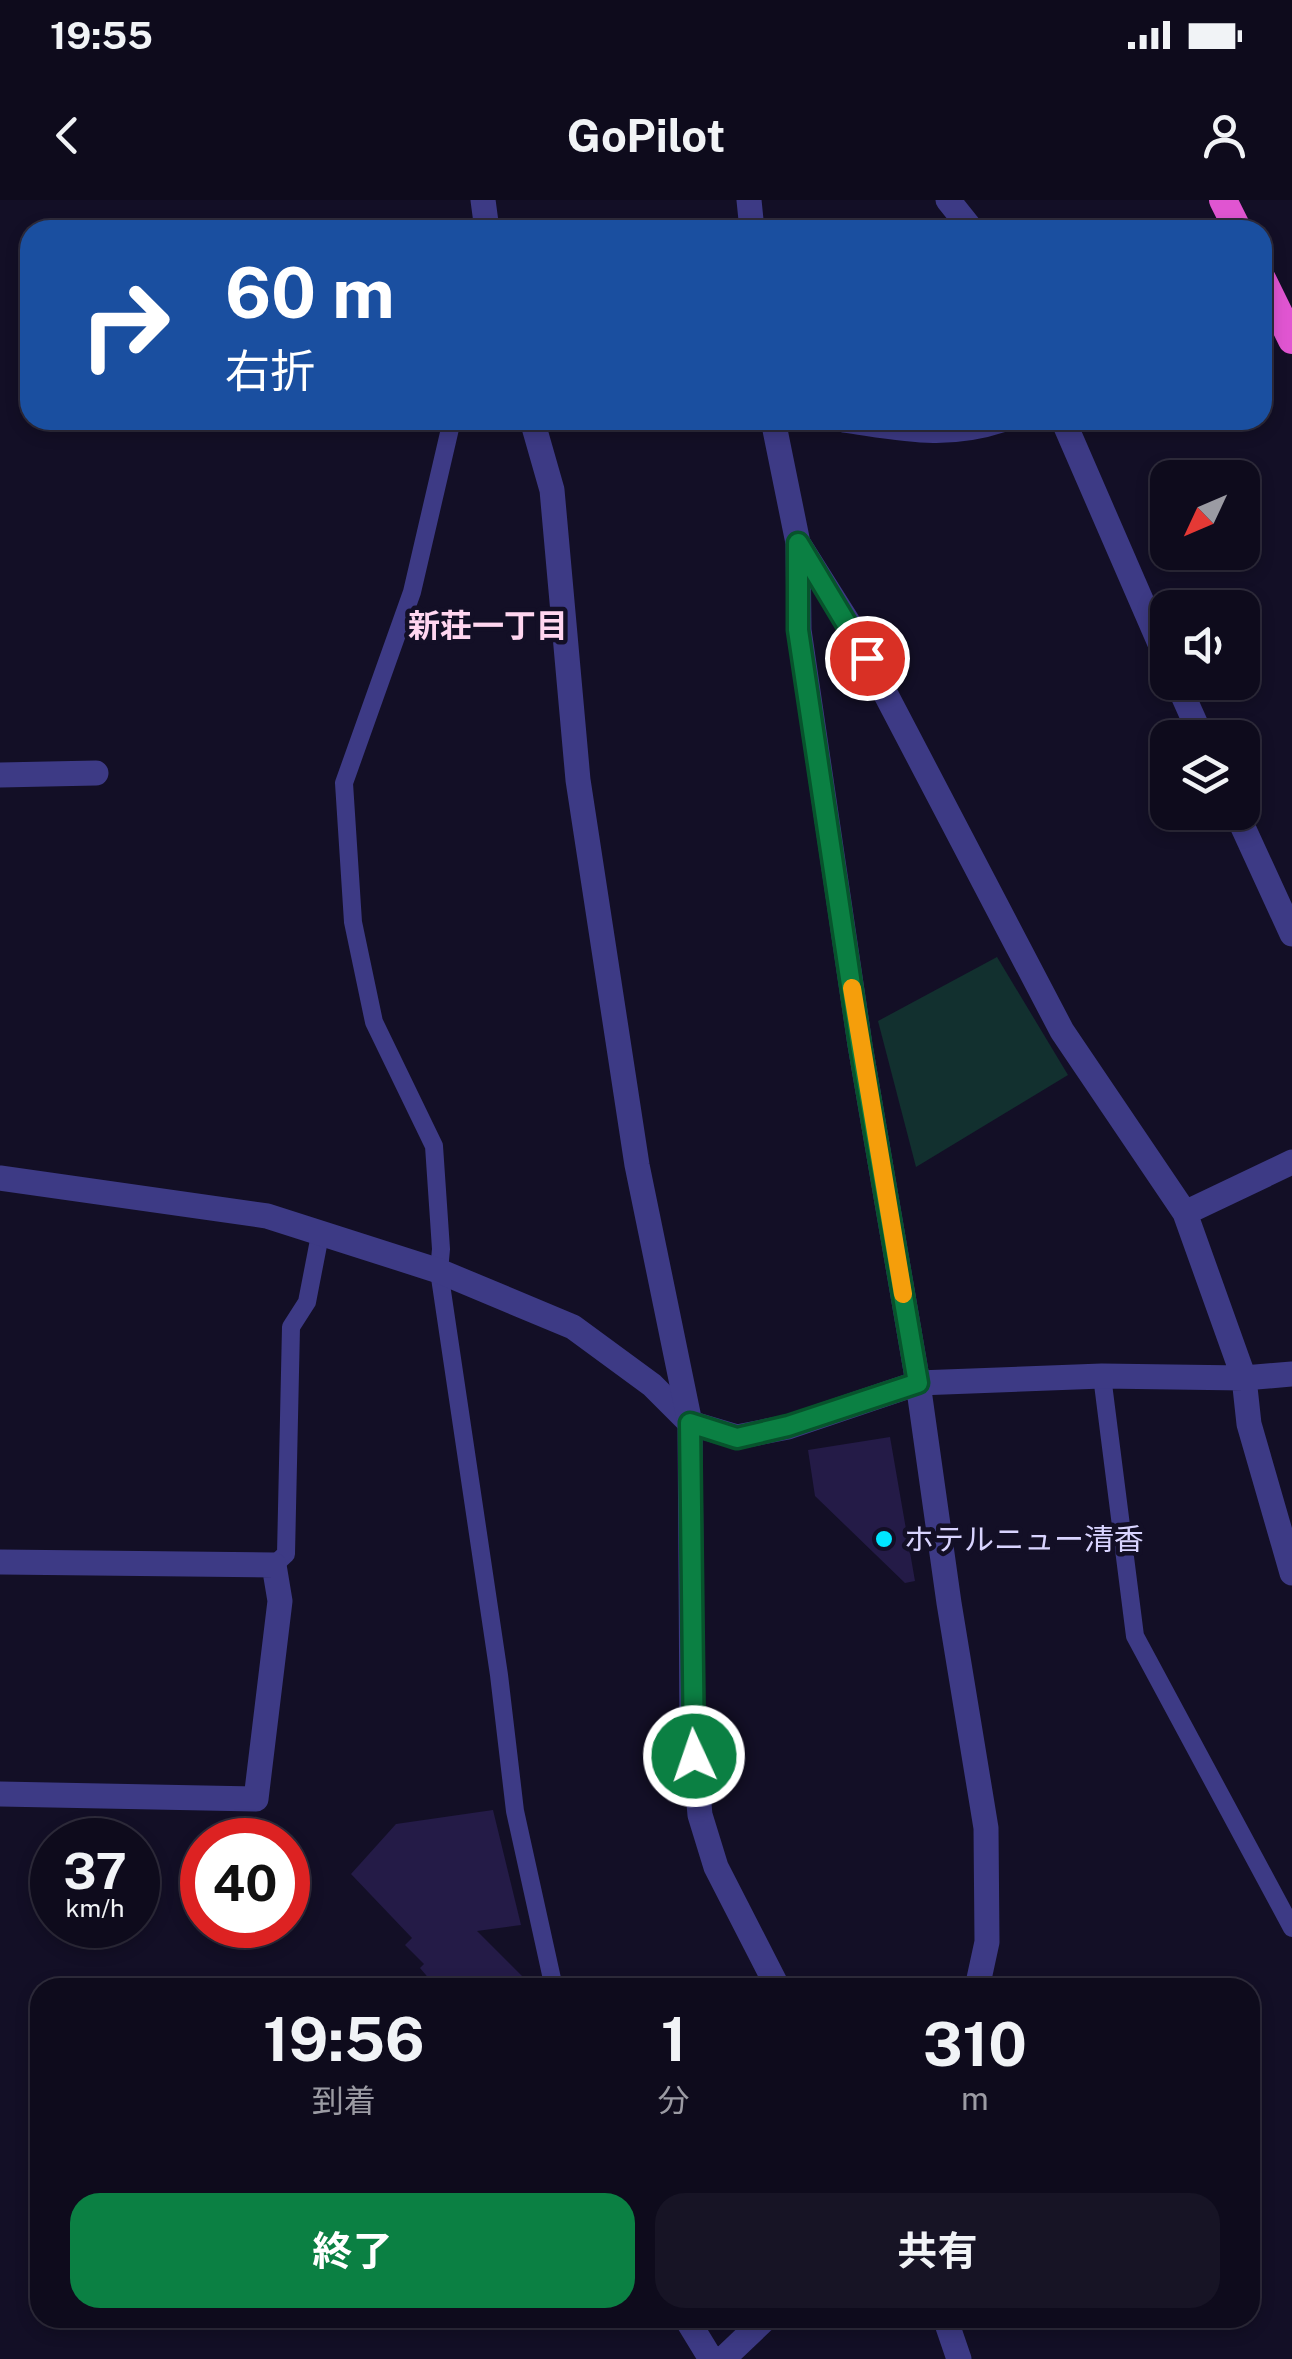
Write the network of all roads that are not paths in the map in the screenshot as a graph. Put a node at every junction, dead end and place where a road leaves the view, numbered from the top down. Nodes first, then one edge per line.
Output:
1 (948, 200) edge
2 (964, 220) edge
3 (1272, 302) edge
4 (1292, 340) edge
5 (450, 430) edge
6 (535, 430) edge
7 (775, 430) edge
8 (911, 430) edge
9 (973, 430) edge
10 (1068, 430) edge
11 (798, 543) junction
12 (1150, 620) edge
13 (96, 773) dead end
14 (0, 775) edge
15 (1244, 830) edge
16 (1292, 934) edge
17 (1292, 1162) edge
18 (0, 1178) edge
19 (1186, 1213) junction
20 (320, 1235) junction
21 (439, 1271) junction
22 (1292, 1374) edge
23 (1102, 1376) junction
24 (1244, 1378) junction
25 (918, 1383) junction
26 (690, 1423) junction
27 (0, 1562) edge
28 (274, 1565) junction
29 (1292, 1574) edge
30 (0, 1794) edge
31 (1292, 1928) edge
32 (552, 1978) edge
33 (773, 1978) edge
34 (980, 1978) edge
35 (692, 2328) edge
36 (760, 2328) edge
37 (948, 2328) edge
38 (746, 2350) edge
39 (711, 2359) edge
40 (723, 2359) edge
41 (959, 2359) edge

1 - 2 street
3 - 4 highway
5 - 21 lane
6 - 26 street
7 - 11 street
8 - 9 street
10 - 12 street
11 - 19 street
11 - 25 street
13 - 14 street
15 - 16 street
17 - 19 street
18 - 20 street
19 - 24 street
20 - 21 street
20 - 28 lane
21 - 26 street
21 - 32 lane
22 - 24 street
23 - 24 street
23 - 25 street
23 - 31 lane
24 - 29 street
25 - 26 street
25 - 34 street
26 - 33 street
27 - 28 street
28 - 30 street
35 - 39 street
36 - 38 street
37 - 41 street
38 - 40 street

